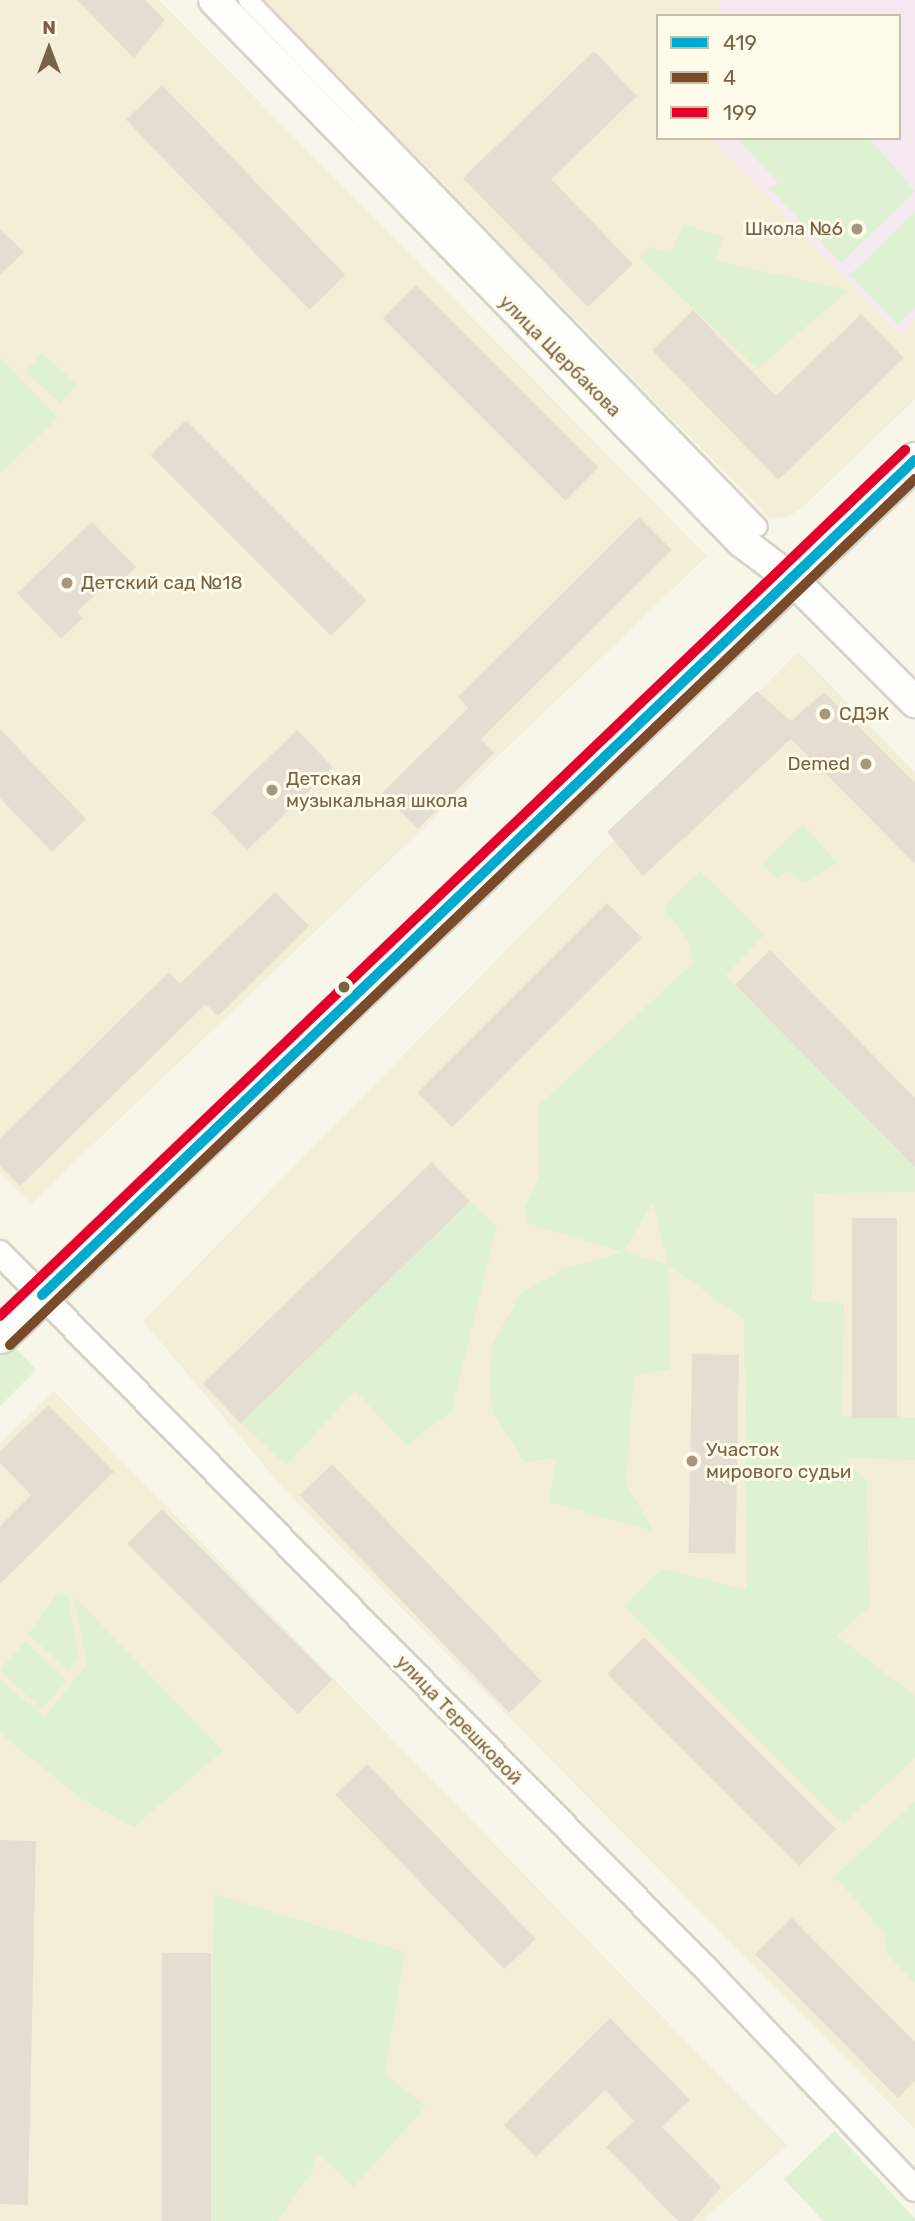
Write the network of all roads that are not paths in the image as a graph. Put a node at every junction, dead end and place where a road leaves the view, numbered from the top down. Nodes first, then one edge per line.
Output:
1 (214, 0) edge
2 (248, 0) edge
3 (915, 460) edge
4 (758, 527) dead end
5 (793, 580) junction
6 (915, 702) edge
7 (0, 1253) edge
8 (42, 1295) junction
9 (0, 1335) edge
10 (915, 2189) edge

1 - 5 street, улица Щербакова
2 - 4 street, улица Щербакова
3 - 5 main road
5 - 6 street, улица Щербакова
5 - 8 main road
7 - 8 street, улица Терешковой
8 - 9 main road
8 - 10 street, улица Терешковой

